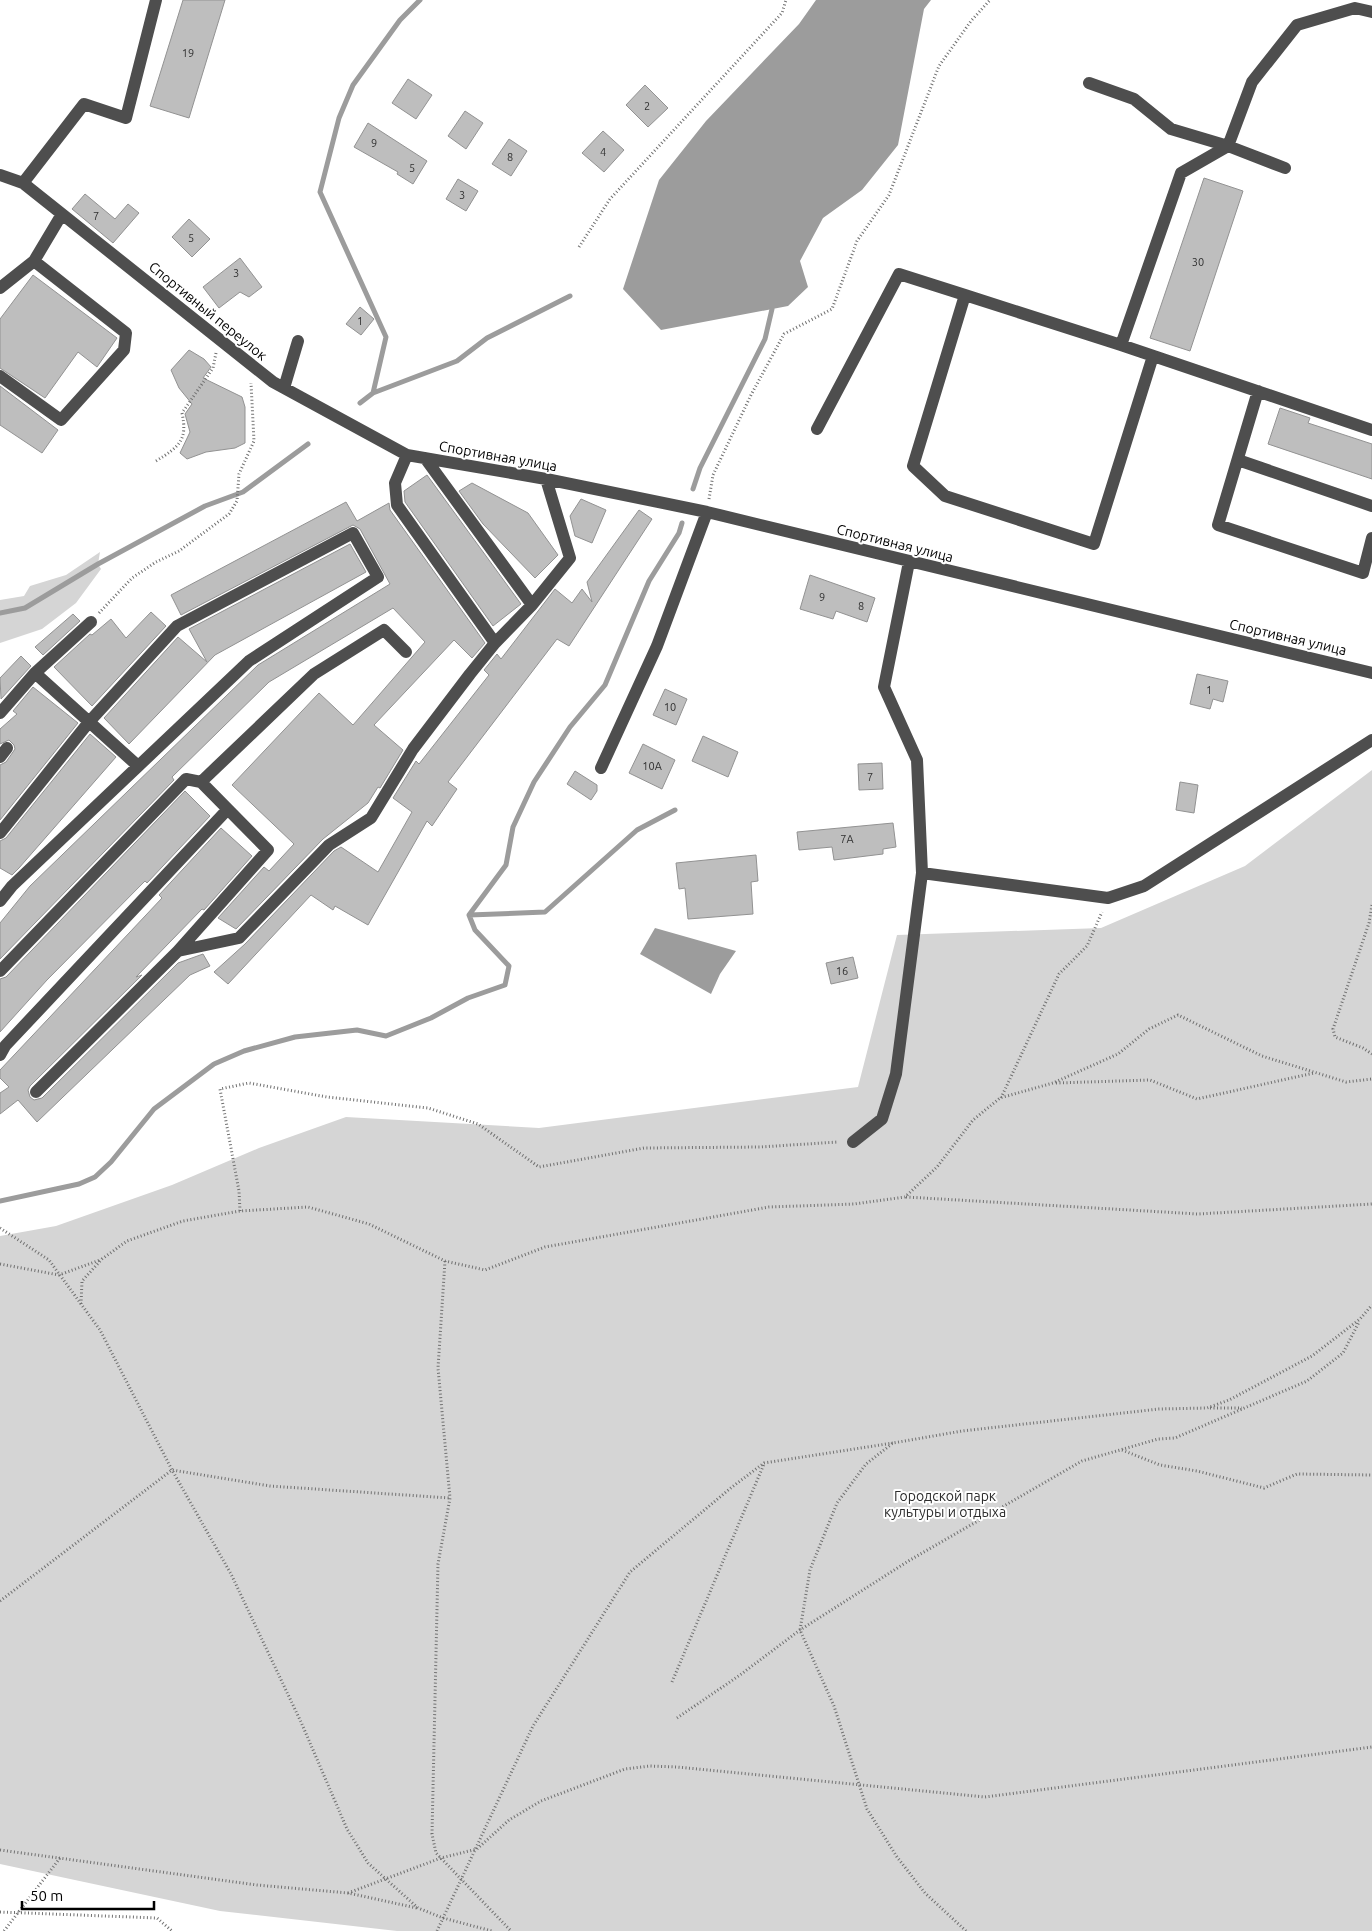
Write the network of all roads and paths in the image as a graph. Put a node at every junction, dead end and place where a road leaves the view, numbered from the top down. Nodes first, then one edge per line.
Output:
1 (156, 0) edge
2 (786, 0) edge
3 (990, 0) edge
4 (1354, 4) edge
5 (1372, 12) edge
6 (1089, 83) dead end
7 (1228, 146) junction
8 (1285, 168) dead end
9 (0, 175) edge
10 (23, 182) junction
11 (62, 214) junction
12 (579, 247) dead end
13 (34, 260) junction
14 (0, 288) edge
15 (966, 295) junction
16 (217, 338) junction
17 (298, 341) dead end
18 (1121, 345) junction
19 (1153, 356) junction
20 (251, 365) junction
21 (0, 376) edge
22 (284, 388) junction
23 (1258, 391) junction
24 (817, 429) dead end
25 (1372, 430) edge
26 (407, 455) junction
27 (425, 458) junction
28 (1238, 460) junction
29 (156, 461) dead end
30 (546, 480) junction
31 (1372, 506) edge
32 (707, 512) junction
33 (1372, 538) edge
34 (909, 562) junction
35 (532, 605) junction
36 (91, 622) joint
37 (495, 642) junction
38 (406, 652) dead end
39 (1372, 673) edge
40 (35, 674) junction
41 (0, 713) edge
42 (89, 722) junction
43 (1372, 740) edge
44 (138, 766) junction
45 (601, 768) dead end
46 (201, 782) junction
47 (228, 810) junction
48 (0, 833) edge
49 (922, 873) junction
50 (1108, 898) junction
51 (0, 901) edge
52 (1372, 905) edge
53 (178, 951) junction
54 (0, 971) edge
55 (1372, 1054) edge
56 (0, 1055) edge
57 (1315, 1072) junction
58 (1372, 1079) edge
59 (1053, 1083) junction
60 (36, 1092) dead end
61 (1000, 1098) junction
62 (853, 1142) joint
63 (905, 1197) junction
64 (1372, 1204) edge
65 (240, 1210) junction
66 (0, 1228) edge
67 (102, 1260) junction
68 (446, 1261) junction
69 (0, 1264) edge
70 (59, 1276) junction
71 (81, 1304) junction
72 (1372, 1305) edge
73 (1360, 1319) junction
74 (1207, 1408) junction
75 (1245, 1408) junction
76 (893, 1443) junction
77 (1121, 1450) junction
78 (764, 1463) junction
79 (172, 1470) junction
80 (1372, 1475) edge
81 (450, 1498) junction
82 (0, 1602) edge
83 (800, 1630) junction
84 (672, 1682) dead end
85 (677, 1718) dead end
86 (1372, 1747) edge
87 (860, 1785) junction
88 (477, 1849) junction
89 (0, 1850) edge
90 (60, 1858) junction
91 (441, 1858) junction
92 (460, 1878) junction
93 (386, 1880) junction
94 (348, 1893) junction
95 (418, 1908) junction
96 (0, 1912) edge
97 (19, 1913) junction
98 (443, 1918) junction
99 (4, 1931) edge
100 (172, 1931) edge
101 (437, 1931) edge
102 (492, 1931) edge
103 (511, 1931) edge
104 (966, 1931) edge

1 - 10 street
2 - 12 path
3 - 32 path
4 - 5 street
4 - 7 street
6 - 7 street
7 - 8 street
7 - 18 street
9 - 10 street, Спортивный переулок
10 - 11 street, Спортивный переулок
11 - 13 street
11 - 16 street, Спортивный переулок
13 - 14 street
13 - 21 street
15 - 18 street
15 - 19 street
15 - 24 street
16 - 20 street, Спортивный переулок
16 - 29 path
17 - 22 street
18 - 19 street
19 - 23 street
20 - 22 street, Спортивный переулок
20 - 36 path
22 - 26 street, Спортивный переулок
23 - 25 street
23 - 28 street
26 - 27 street, Спортивная улица
26 - 37 street
27 - 30 street, Спортивная улица
27 - 35 street
28 - 31 street
28 - 33 street
30 - 32 street, Спортивная улица
30 - 35 street
32 - 34 street, Спортивная улица
32 - 45 street
34 - 39 street, Спортивная улица
34 - 49 street
35 - 37 street
36 - 40 street
37 - 53 street
38 - 46 street
40 - 41 street
40 - 42 street
42 - 44 street
42 - 44 street
42 - 48 street
43 - 50 street
44 - 51 street
46 - 47 street
46 - 54 street
47 - 53 street
47 - 56 street
49 - 50 street
49 - 62 street
50 - 61 path
52 - 55 path
53 - 60 street
57 - 58 path
57 - 59 path
57 - 59 path
59 - 61 path
61 - 63 path
62 - 65 path
63 - 64 path
63 - 68 path
65 - 67 path
65 - 68 path
66 - 70 path
67 - 70 path
67 - 71 path
68 - 81 path
69 - 70 path
70 - 71 path
71 - 79 path
72 - 73 path
73 - 74 path
73 - 75 path
74 - 75 path
74 - 76 path
75 - 77 path
76 - 78 path
76 - 83 path
77 - 80 path
77 - 83 path
78 - 84 path
78 - 88 path
79 - 81 path
79 - 82 path
79 - 93 path
81 - 91 path
83 - 85 path
83 - 87 path
86 - 87 path
87 - 88 path
87 - 104 path
88 - 91 path
88 - 92 path
89 - 90 path
90 - 94 path
90 - 97 path
91 - 92 path
91 - 93 path
92 - 98 path
92 - 103 path
93 - 94 path
93 - 95 path
94 - 95 path
95 - 98 path
96 - 97 path
97 - 99 path
97 - 100 path
98 - 101 path
98 - 102 path

